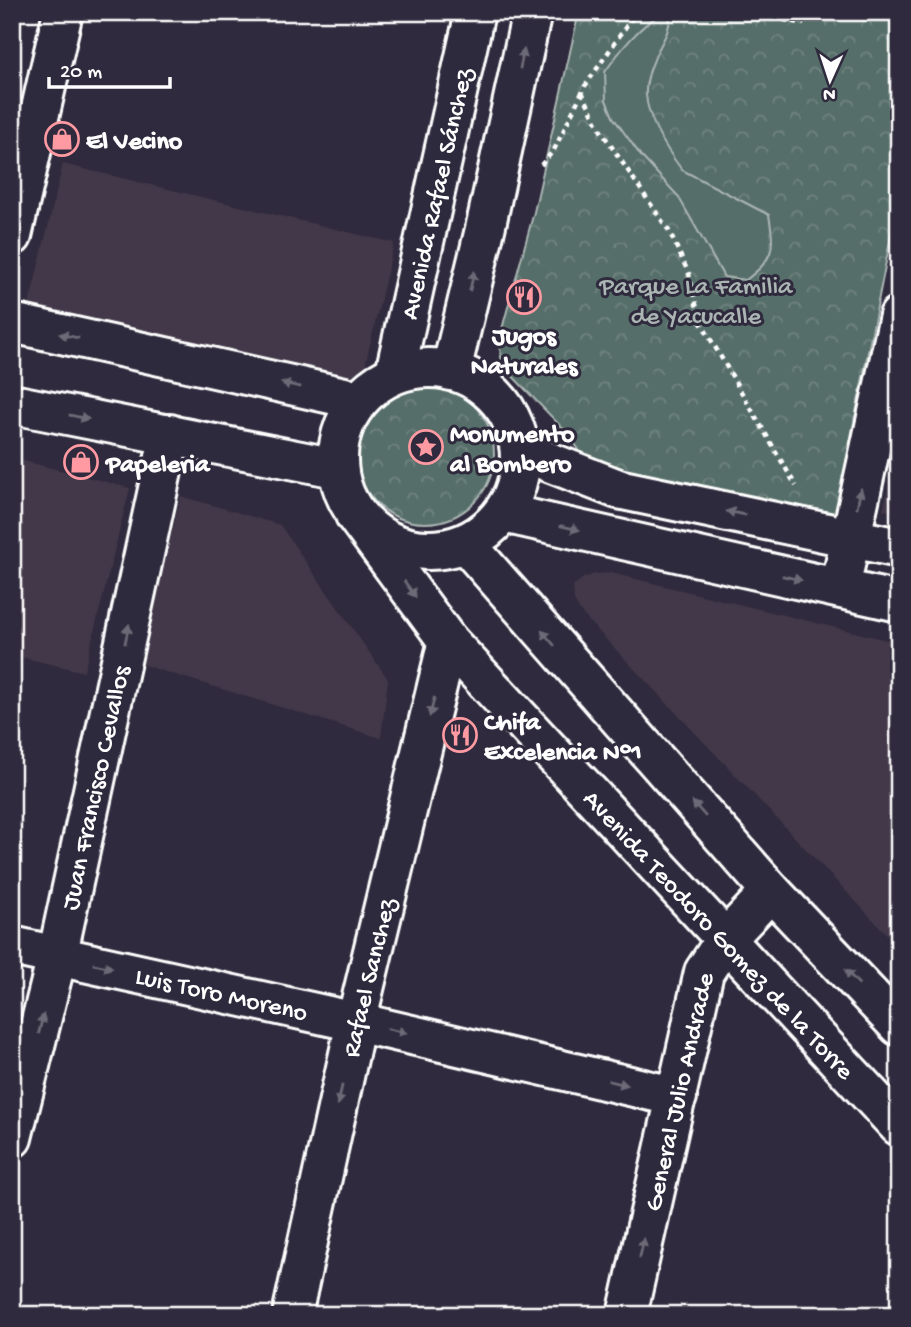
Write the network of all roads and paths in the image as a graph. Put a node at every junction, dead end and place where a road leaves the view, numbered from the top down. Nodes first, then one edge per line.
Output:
1 (63, 12) edge
2 (475, 12) edge
3 (531, 12) edge
4 (636, 12) edge
5 (744, 12) edge
6 (804, 24) dead end
7 (582, 92) junction
8 (537, 169) dead end
9 (12, 236) edge
10 (899, 316) edge
11 (12, 323) edge
12 (451, 371) junction
13 (394, 373) junction
14 (358, 400) junction
15 (12, 404) edge
16 (170, 434) junction
17 (521, 451) junction
18 (337, 468) junction
19 (802, 497) dead end
20 (503, 513) junction
21 (355, 515) junction
22 (851, 537) junction
23 (466, 544) junction
24 (899, 548) edge
25 (840, 588) junction
26 (899, 602) edge
27 (448, 640) junction
28 (771, 891) junction
29 (725, 940) junction
30 (12, 946) edge
31 (57, 957) junction
32 (356, 1022) junction
33 (899, 1026) edge
34 (677, 1097) junction
35 (899, 1126) edge
36 (12, 1138) edge
37 (292, 1315) edge
38 (627, 1315) edge

1 - 9 street
2 - 13 street, Avenida Rafael Sánchez
12 -> 3 street, Avenida Rafael Sánchez
4 - 7 path
5 - 6 path
7 - 8 path
7 - 19 path
22 -> 10 street
14 -> 11 street
12 - 13 street
12 - 17 street
13 - 14 street
14 - 18 street
15 -> 16 street
16 - 18 street
31 -> 16 street, Juan Francisco Cevallos
17 - 20 street
22 -> 17 street
18 - 21 street
20 - 23 street
20 -> 25 street
21 - 23 street
21 -> 27 street, Avenida Teodoro Gomez de la Torre
22 - 24 street
22 - 25 street
28 -> 23 street
25 - 26 street
27 - 29 street, Avenida Teodoro Gomez de la Torre
27 -> 32 street, Rafael Sanchez
28 - 29 street, General Julio Andrade
33 -> 28 street
29 - 34 street, General Julio Andrade
29 - 35 street, Avenida Teodoro Gomez de la Torre
30 - 31 street, Luis Toro Moreno
31 -> 32 street, Luis Toro Moreno
36 -> 31 street, Juan Francisco Cevallos
32 -> 34 street, Luis Toro Moreno
32 -> 37 street, Rafael Sanchez
38 -> 34 street, General Julio Andrade

